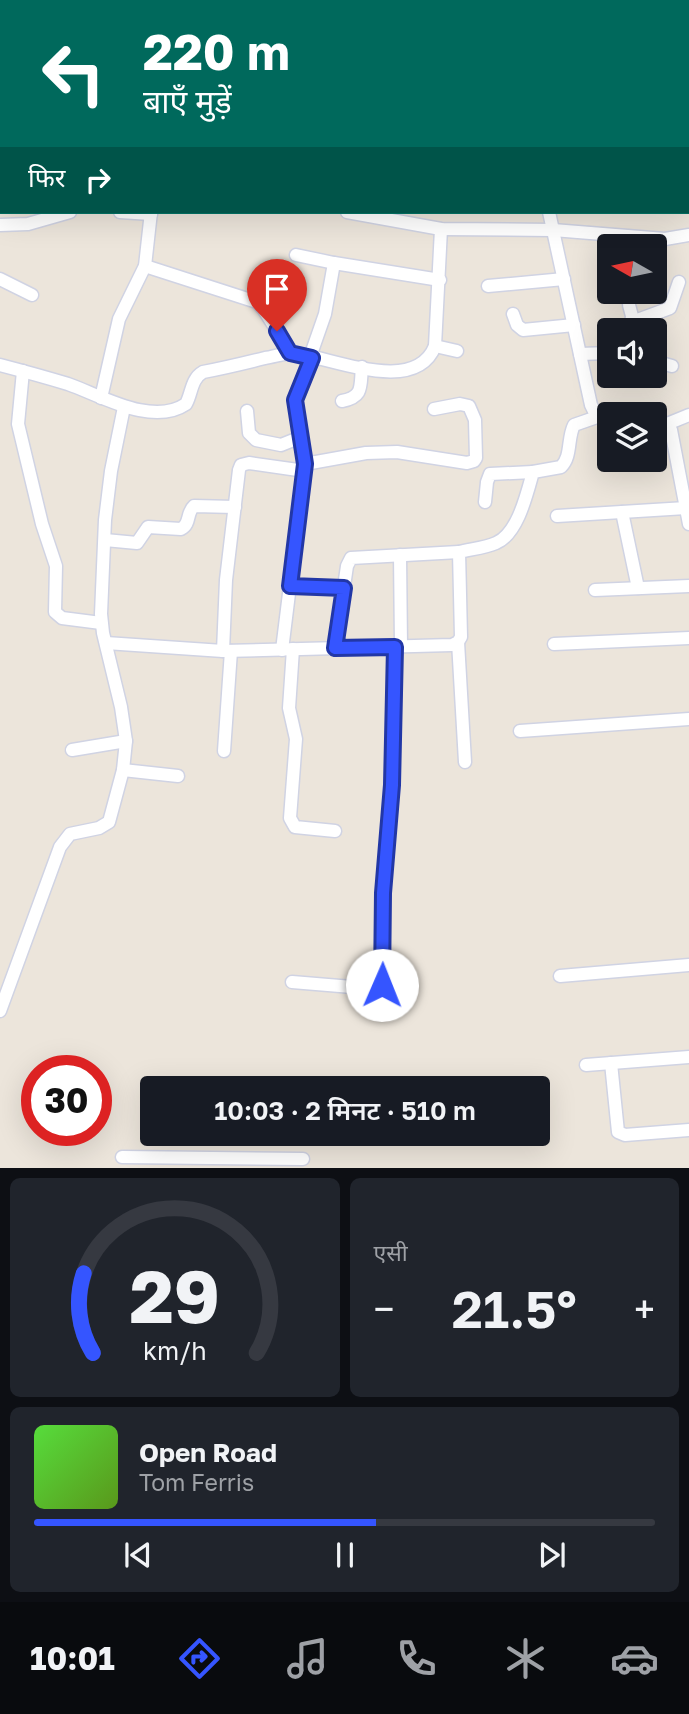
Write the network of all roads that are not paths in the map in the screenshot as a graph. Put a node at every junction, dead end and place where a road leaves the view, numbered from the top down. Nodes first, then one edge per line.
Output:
1 (63, 214) edge
2 (151, 214) edge
3 (358, 214) edge
4 (549, 214) edge
5 (0, 225) edge
6 (441, 229) junction
7 (553, 230) junction
8 (689, 235) edge
9 (296, 255) dead end
10 (334, 263) junction
11 (145, 267) junction
12 (0, 279) edge
13 (564, 279) junction
14 (440, 280) junction
15 (679, 282) dead end
16 (488, 286) dead end
17 (32, 295) dead end
18 (629, 305) dead end
19 (513, 314) dead end
20 (630, 318) edge
21 (649, 318) edge
22 (574, 325) junction
23 (435, 346) junction
24 (457, 351) dead end
25 (290, 353) junction
26 (597, 353) edge
27 (580, 354) junction
28 (312, 358) junction
29 (0, 365) edge
30 (667, 365) edge
31 (672, 366) dead end
32 (362, 367) junction
33 (23, 371) junction
34 (101, 398) junction
35 (342, 401) dead end
36 (124, 407) junction
37 (434, 409) dead end
38 (247, 411) dead end
39 (597, 412) edge
40 (689, 415) edge
41 (597, 419) edge
42 (667, 420) edge
43 (667, 427) edge
44 (301, 438) junction
45 (305, 468) junction
46 (533, 472) junction
47 (686, 482) edge
48 (485, 502) dead end
49 (234, 507) junction
50 (686, 508) junction
51 (622, 512) junction
52 (557, 516) dead end
53 (689, 524) edge
54 (105, 540) junction
55 (459, 552) junction
56 (400, 555) junction
57 (290, 586) junction
58 (689, 586) edge
59 (344, 588) junction
60 (638, 588) junction
61 (594, 590) dead end
62 (102, 623) junction
63 (689, 638) edge
64 (458, 642) junction
65 (106, 643) junction
66 (554, 644) dead end
67 (398, 647) junction
68 (335, 648) junction
69 (287, 650) junction
70 (227, 651) junction
71 (689, 719) edge
72 (520, 731) dead end
73 (126, 741) junction
74 (72, 750) dead end
75 (223, 751) dead end
76 (465, 762) dead end
77 (123, 770) junction
78 (178, 776) dead end
79 (335, 831) dead end
80 (689, 965) edge
81 (560, 976) dead end
82 (292, 982) dead end
83 (0, 1011) edge
84 (689, 1057) edge
85 (611, 1063) junction
86 (586, 1065) dead end
87 (689, 1130) edge
88 (122, 1157) dead end
89 (303, 1159) dead end
90 (203, 1163) edge

1 - 5 street
2 - 11 street
3 - 6 street
4 - 7 street
6 - 7 street
6 - 14 street
7 - 8 street
7 - 13 street
9 - 10 street
10 - 14 street
10 - 28 street
11 - 25 street
11 - 34 street
12 - 17 street
13 - 16 street
13 - 22 street
14 - 23 street
15 - 21 street
18 - 20 street
19 - 22 street
22 - 27 street
23 - 24 street
23 - 32 street
25 - 28 street
25 - 36 street
26 - 27 street
27 - 39 street
28 - 32 street
28 - 44 street
29 - 33 street
30 - 31 street
32 - 35 street
33 - 34 street
33 - 62 street
34 - 36 street
36 - 54 street
37 - 45 street
38 - 44 street
40 - 42 street
41 - 46 street
43 - 47 street
44 - 45 street
45 - 49 street
45 - 57 street
46 - 48 street
46 - 55 street
47 - 50 street
49 - 54 street
49 - 70 street
50 - 51 street
50 - 53 street
51 - 52 street
51 - 60 street
54 - 62 street
55 - 56 street
55 - 64 street
56 - 59 street
56 - 67 street
57 - 59 street
57 - 69 street
58 - 60 street
59 - 68 street
60 - 61 street
62 - 65 street
63 - 66 street
64 - 67 street
64 - 76 street
65 - 70 street
65 - 73 street
67 - 68 street
67 - 82 street
68 - 69 street
69 - 70 street
69 - 79 street
70 - 75 street
71 - 72 street
73 - 74 street
73 - 77 street
77 - 78 street
77 - 83 street
80 - 81 street
84 - 85 street
85 - 86 street
85 - 87 street
88 - 90 street
89 - 90 street

